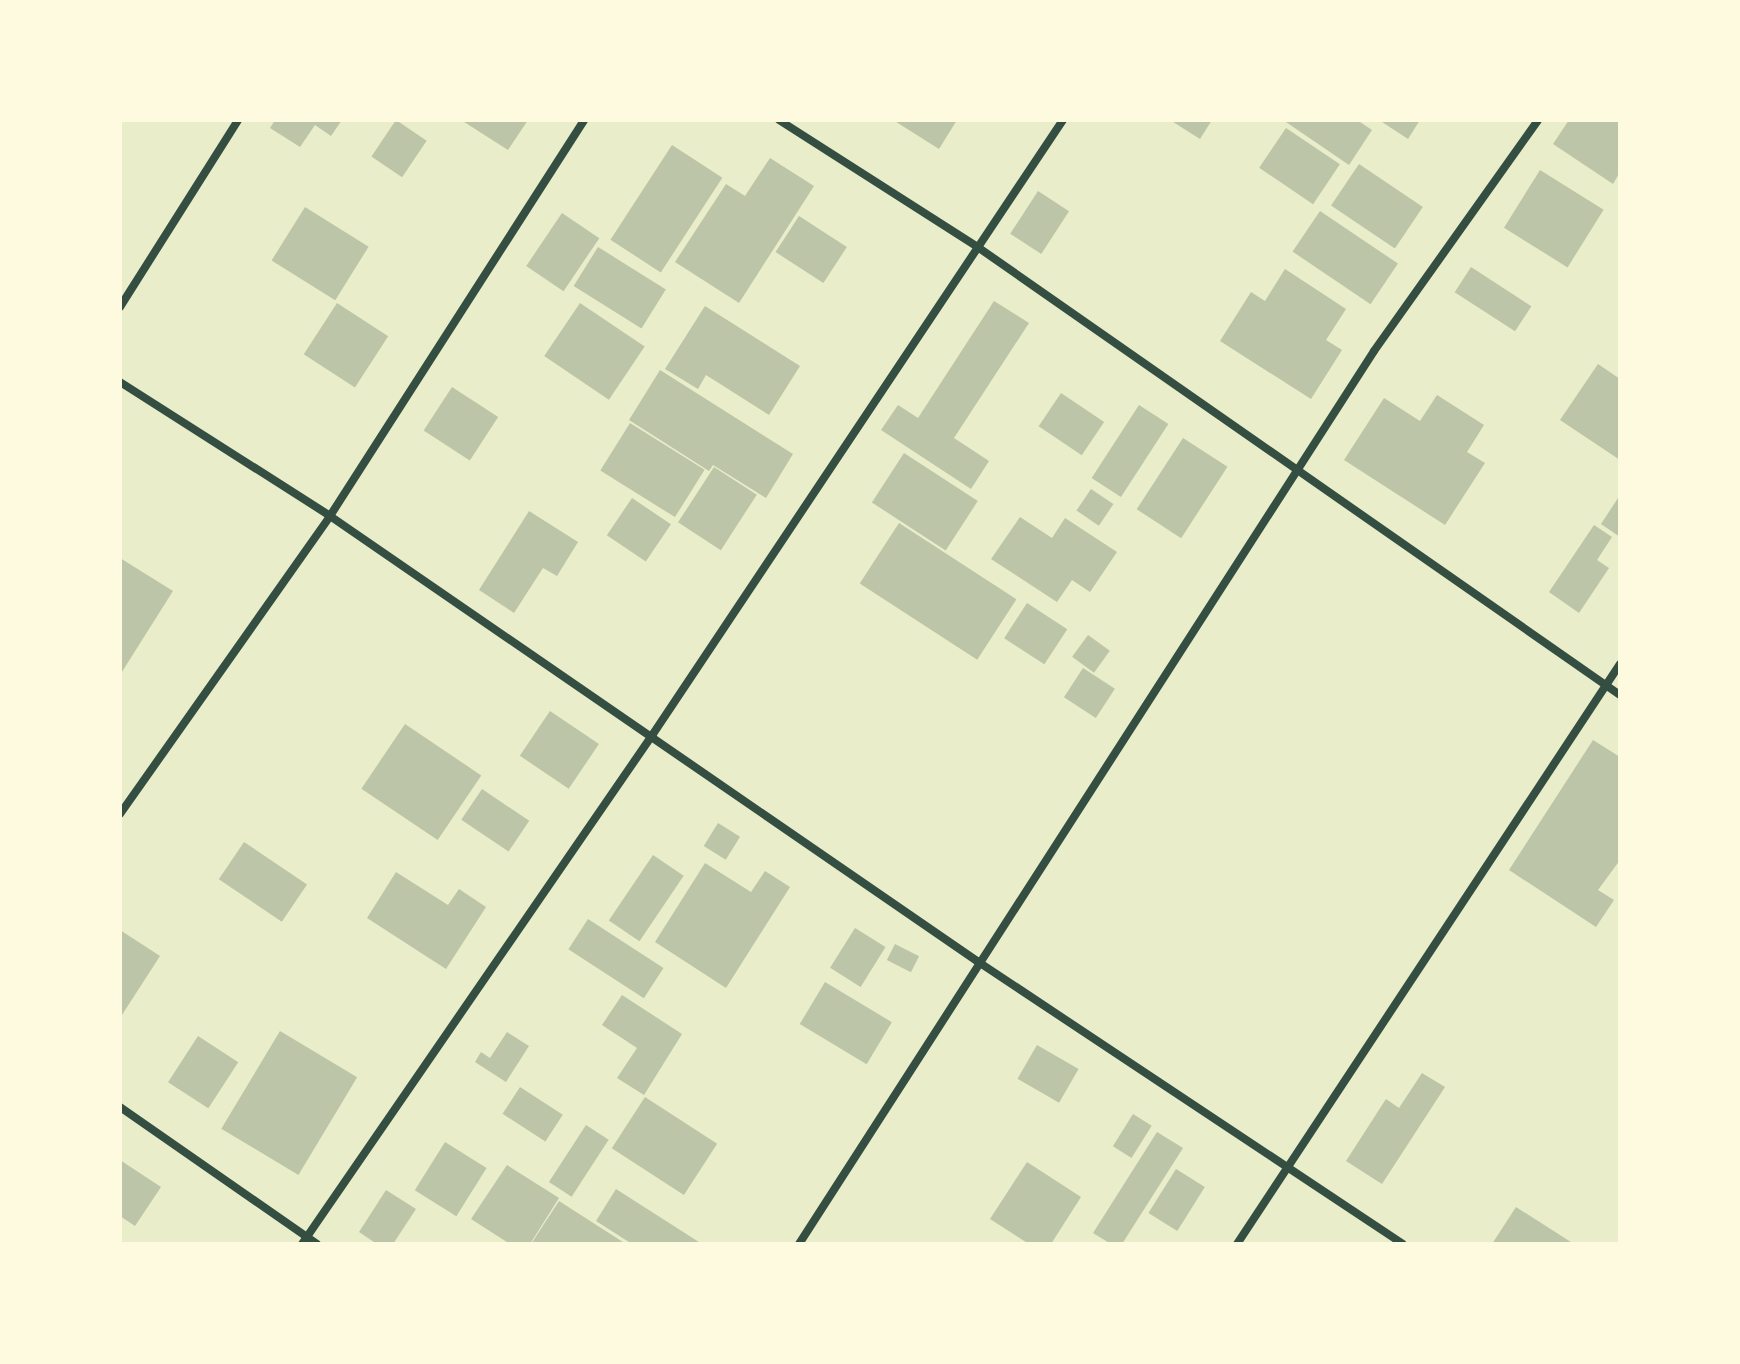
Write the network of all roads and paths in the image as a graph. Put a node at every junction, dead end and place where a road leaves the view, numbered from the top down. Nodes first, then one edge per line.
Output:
1 (238, 120) edge
2 (584, 120) edge
3 (779, 120) edge
4 (1063, 120) edge
5 (1538, 120) edge
6 (979, 248) junction
7 (120, 307) edge
8 (120, 382) edge
9 (1301, 469) junction
10 (330, 516) junction
11 (1620, 664) edge
12 (1606, 686) junction
13 (1620, 695) edge
14 (653, 734) junction
15 (120, 814) edge
16 (977, 961) junction
17 (120, 1107) edge
18 (1287, 1164) junction
19 (304, 1241) edge
20 (317, 1244) edge
21 (799, 1244) edge
22 (1237, 1244) edge
23 (1403, 1244) edge

1 - 7 street
2 - 10 street
3 - 6 street
4 - 6 street
5 - 9 street
6 - 9 street
6 - 14 street
8 - 10 street
9 - 12 street
9 - 16 street
10 - 14 street
10 - 15 street
11 - 12 street
12 - 13 street
12 - 18 street
14 - 16 street
14 - 19 street
16 - 18 street
16 - 21 street
17 - 19 street
18 - 22 street
18 - 23 street
19 - 20 street

